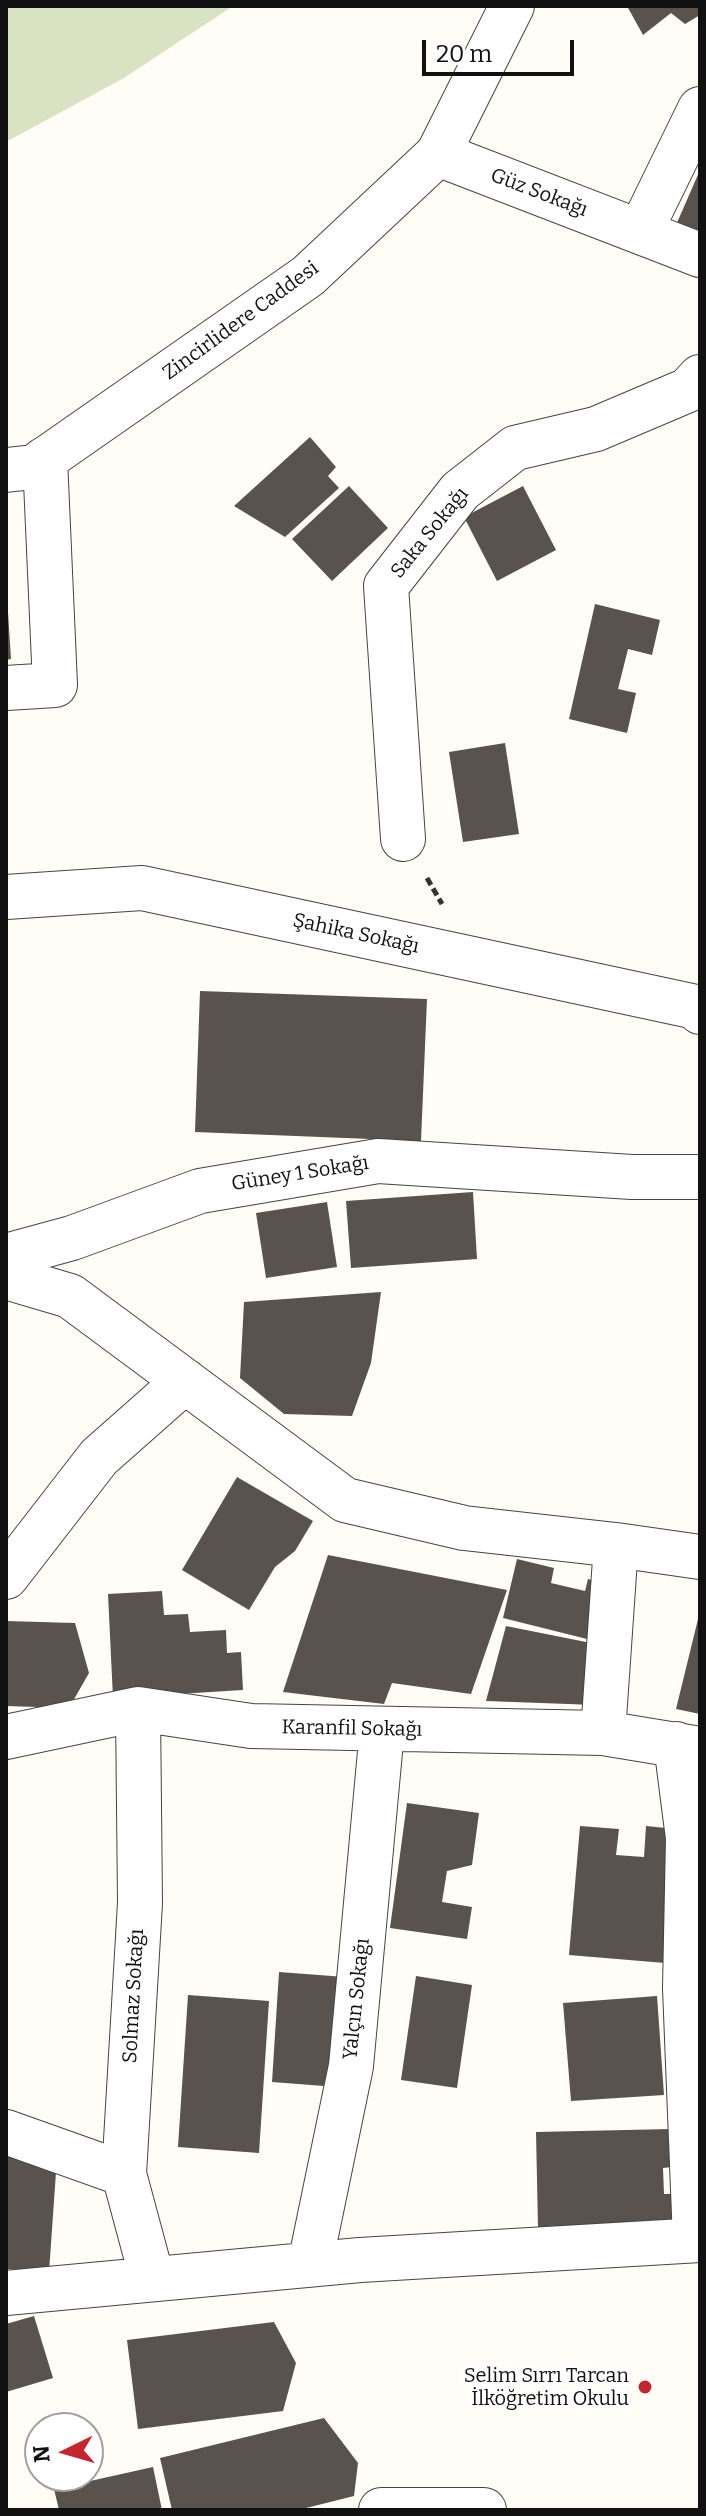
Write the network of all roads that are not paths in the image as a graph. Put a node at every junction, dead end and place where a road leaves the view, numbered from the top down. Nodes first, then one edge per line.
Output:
1 (512, 6) edge
2 (700, 109) edge
3 (438, 154) junction
4 (640, 232) junction
5 (700, 255) edge
6 (700, 377) edge
7 (25, 465) edge
8 (6, 688) edge
9 (403, 839) dead end
10 (6, 897) edge
11 (700, 1012) edge
12 (700, 1177) edge
13 (6, 1256) edge
14 (6, 1277) edge
15 (185, 1381) junction
16 (616, 1545) junction
17 (700, 1557) edge
18 (6, 1577) edge
19 (138, 1709) junction
20 (382, 1730) junction
21 (603, 1733) junction
22 (6, 1737) edge
23 (688, 1746) edge
24 (6, 2132) edge
25 (124, 2174) junction
26 (697, 2240) edge
27 (310, 2264) junction
28 (152, 2278) junction
29 (6, 2293) edge
30 (381, 2510) edge
31 (484, 2510) edge

1 - 3 street, Zincirlidere Caddesi
2 - 4 street
3 - 4 street, Güz Sokağı
3 - 7 street, Zincirlidere Caddesi
4 - 5 street, Güz Sokağı
6 - 9 street, Saka Sokağı
7 - 8 street
10 - 11 street, Şahika Sokağı
12 - 13 street, Güney 1 Sokağı
14 - 15 street
15 - 16 street
15 - 18 street
16 - 17 street
16 - 21 street
19 - 20 street, Karanfil Sokağı
19 - 22 street, Karanfil Sokağı
19 - 25 street, Solmaz Sokağı
20 - 21 street, Karanfil Sokağı
20 - 27 street, Yalçın Sokağı
21 - 23 street, Karanfil Sokağı
23 - 26 street
24 - 25 street
25 - 28 street, Solmaz Sokağı
26 - 27 street
27 - 28 street
28 - 29 street
30 - 31 street

